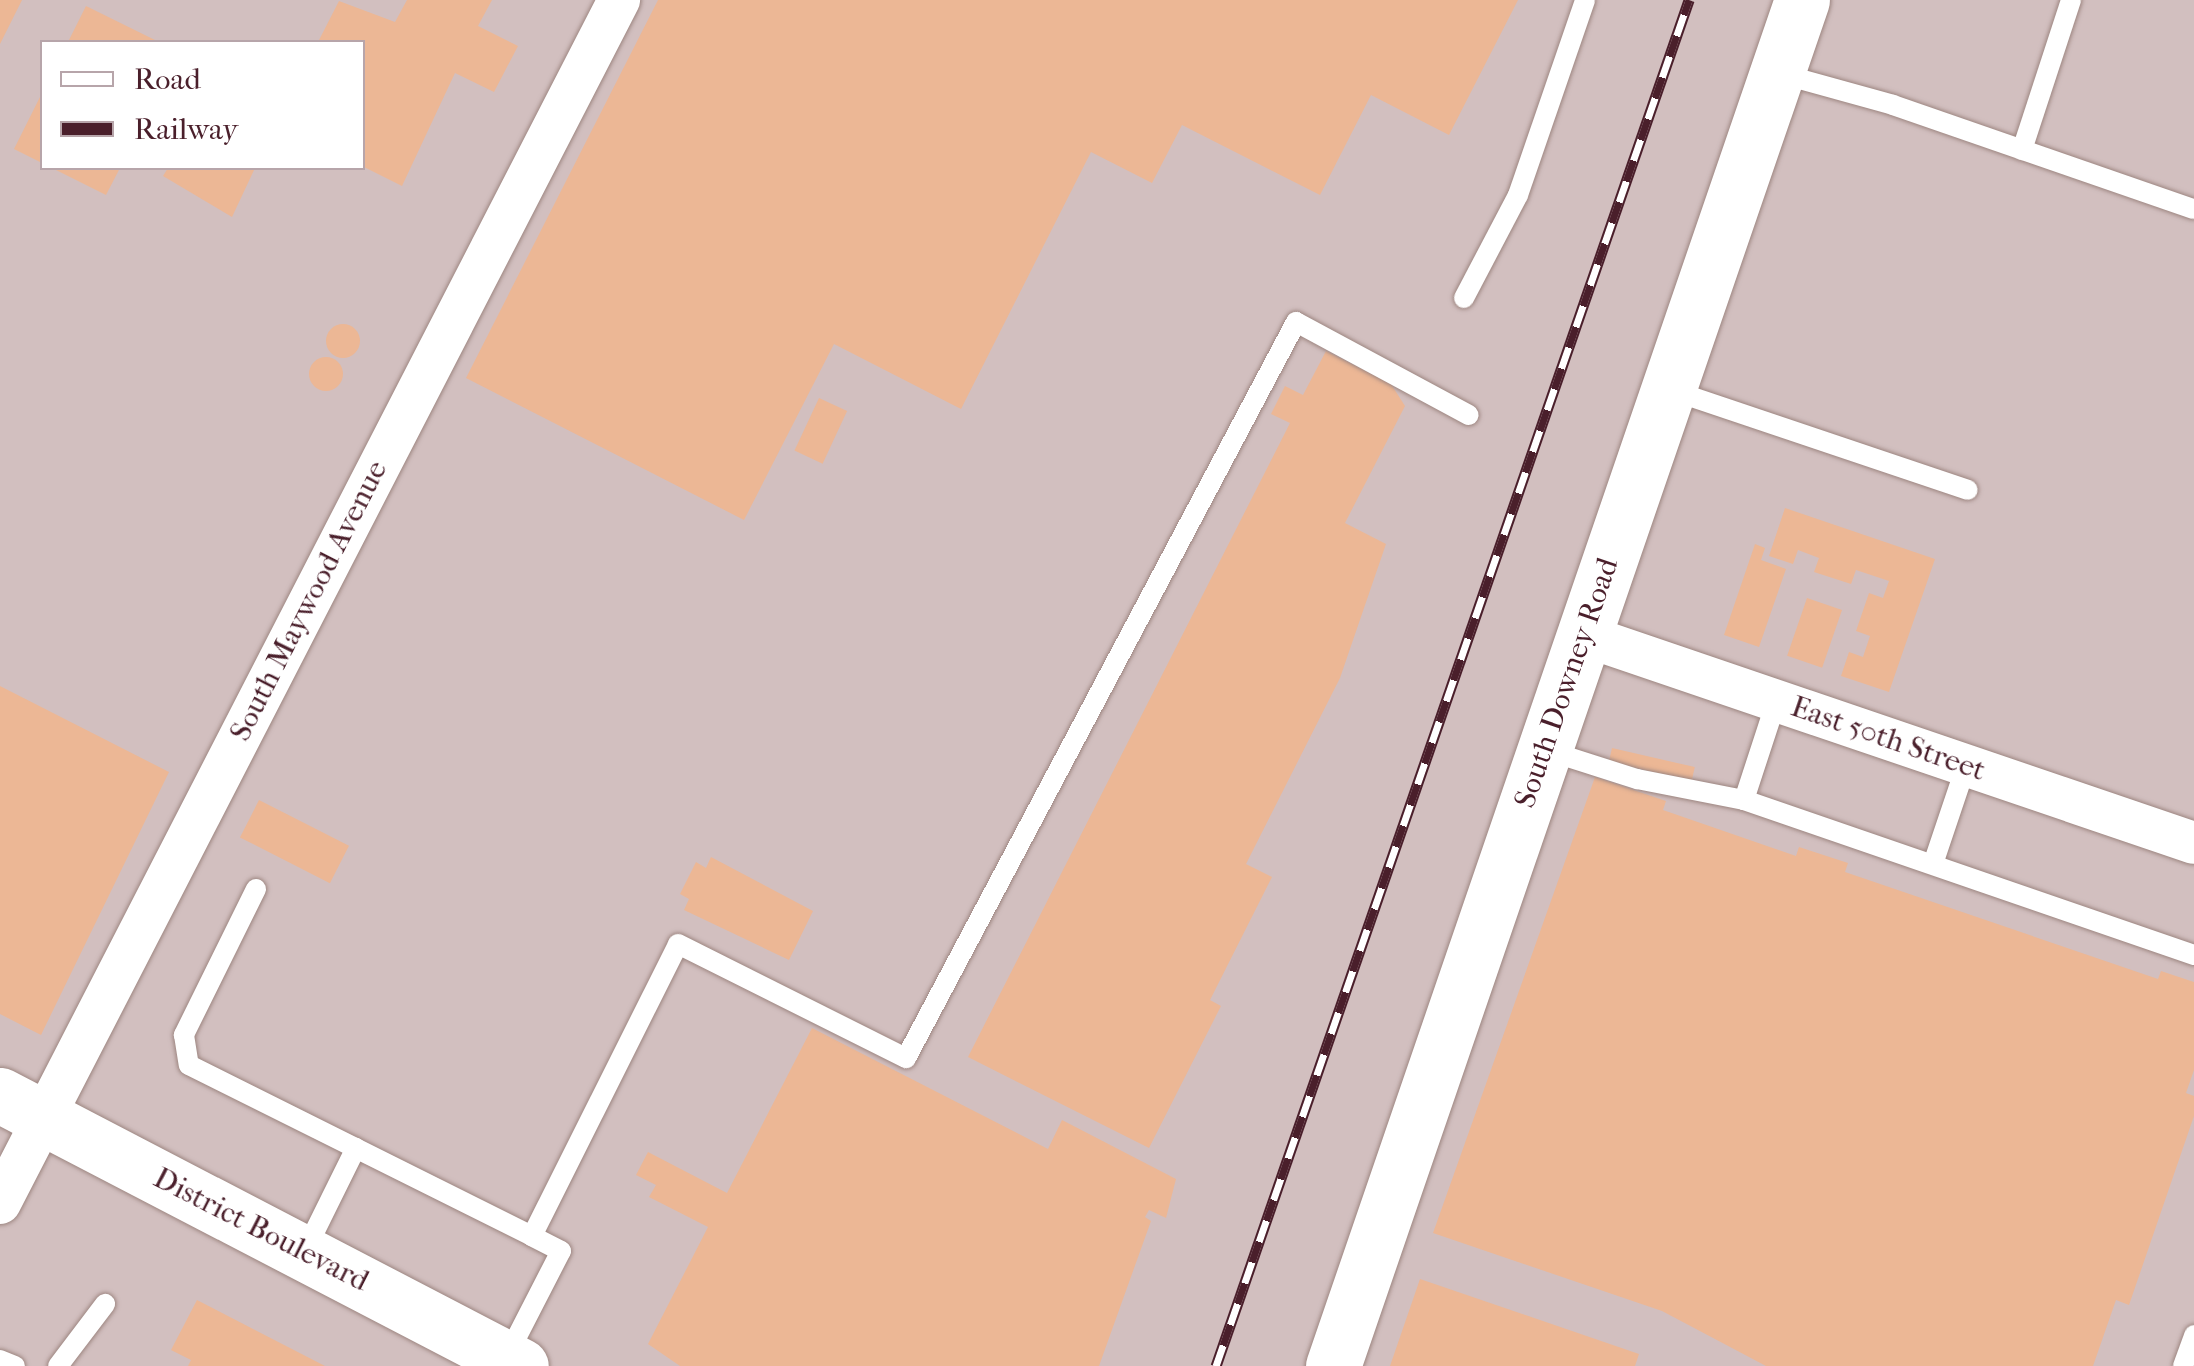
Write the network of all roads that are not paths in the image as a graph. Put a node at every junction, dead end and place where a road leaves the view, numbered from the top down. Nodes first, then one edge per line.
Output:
1 (618, 0) edge
2 (1585, 0) edge
3 (1802, 0) edge
4 (2070, 0) edge
5 (1778, 73) junction
6 (2022, 150) junction
7 (2194, 209) edge
8 (1464, 298) dead end
9 (1669, 389) junction
10 (1470, 415) dead end
11 (1968, 490) dead end
12 (1583, 635) junction
13 (1776, 702) junction
14 (1544, 750) junction
15 (1966, 766) junction
16 (1744, 800) junction
17 (2194, 843) edge
18 (1934, 864) junction
19 (256, 889) dead end
20 (2194, 954) edge
21 (22, 1106) edge
22 (356, 1148) junction
23 (0, 1203) edge
24 (532, 1236) junction
25 (304, 1253) junction
26 (106, 1304) dead end
27 (2194, 1335) edge
28 (0, 1360) edge
29 (514, 1362) edge
30 (16, 1366) edge
31 (58, 1366) edge
32 (1332, 1366) edge
33 (2184, 1366) edge

1 - 21 street, South Maywood Avenue
2 - 8 lane
3 - 5 main road, South Downey Road
4 - 6 lane
5 - 6 lane
5 - 9 main road, South Downey Road
6 - 7 lane
9 - 11 lane
9 - 12 main road, South Downey Road
10 - 24 lane
12 - 13 street, East 50th Street
12 - 14 main road, South Downey Road
13 - 15 street, East 50th Street
13 - 16 lane
14 - 16 lane
14 - 32 main road, South Downey Road
15 - 17 street, East 50th Street
15 - 18 lane
16 - 18 lane
18 - 20 lane
19 - 22 lane
21 - 23 street, South Maywood Avenue
21 - 25 main road, District Boulevard
22 - 24 lane
22 - 25 lane
24 - 29 lane
25 - 29 main road, District Boulevard
26 - 31 lane
27 - 33 lane
28 - 30 lane

